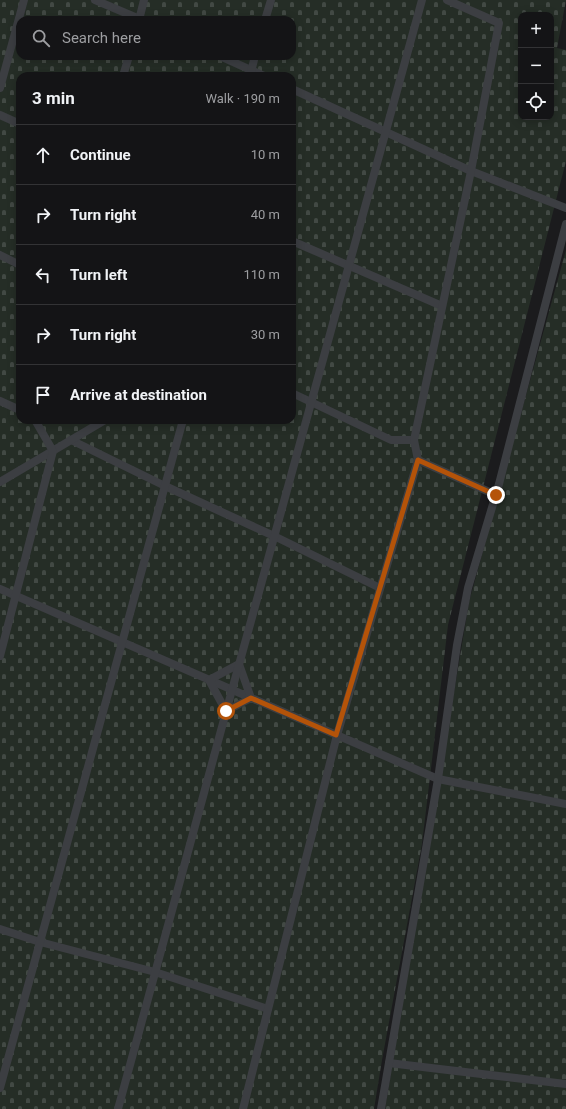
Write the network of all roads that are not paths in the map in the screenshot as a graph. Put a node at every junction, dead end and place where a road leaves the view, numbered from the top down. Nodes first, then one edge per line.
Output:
1 (24, 0) edge
2 (96, 0) edge
3 (144, 0) edge
4 (271, 0) edge
5 (422, 0) edge
6 (447, 0) edge
7 (20, 16) edge
8 (131, 16) edge
9 (141, 16) edge
10 (266, 16) edge
11 (16, 29) edge
12 (128, 60) edge
13 (227, 60) edge
14 (254, 60) edge
15 (124, 72) edge
16 (248, 72) edge
17 (250, 72) edge
18 (0, 88) edge
19 (296, 91) edge
20 (0, 115) edge
21 (16, 122) edge
22 (386, 132) junction
23 (471, 171) junction
24 (566, 208) edge
25 (566, 224) edge
26 (296, 243) edge
27 (0, 256) edge
28 (16, 263) edge
29 (349, 266) junction
30 (442, 306) junction
31 (296, 395) edge
32 (0, 401) edge
33 (311, 402) junction
34 (16, 408) edge
35 (37, 424) edge
36 (98, 424) edge
37 (183, 424) edge
38 (71, 440) junction
39 (414, 440) junction
40 (53, 450) junction
41 (418, 460) junction
42 (0, 482) edge
43 (165, 486) junction
44 (496, 495) junction
45 (274, 536) junction
46 (380, 588) junction
47 (0, 589) edge
48 (16, 596) junction
49 (122, 642) junction
50 (0, 656) edge
51 (239, 664) junction
52 (209, 680) junction
53 (232, 690) junction
54 (251, 698) junction
55 (226, 711) junction
56 (336, 735) junction
57 (438, 779) junction
58 (566, 804) edge
59 (0, 929) edge
60 (40, 942) junction
61 (155, 972) junction
62 (268, 1009) junction
63 (389, 1063) junction
64 (566, 1084) edge
65 (0, 1088) edge
66 (118, 1109) edge
67 (243, 1109) edge
68 (381, 1109) edge

1 - 7 lane
2 - 8 lane
3 - 9 lane
4 - 10 lane
5 - 22 lane
6 - 23 lane
11 - 18 lane
12 - 15 lane
13 - 16 lane
14 - 17 lane
19 - 22 lane
20 - 21 lane
22 - 23 lane
22 - 29 lane
23 - 24 lane
23 - 30 lane
25 - 44 lane
26 - 29 lane
27 - 28 lane
29 - 30 lane
29 - 33 lane
30 - 39 lane
31 - 33 lane
32 - 34 lane
33 - 39 lane
33 - 45 lane
35 - 40 lane
36 - 38 lane
37 - 43 lane
38 - 40 lane
38 - 43 lane
39 - 41 lane
40 - 42 lane
40 - 48 lane
41 - 44 lane
41 - 46 lane
43 - 45 lane
43 - 49 lane
44 - 57 lane
45 - 46 lane
45 - 51 lane
46 - 56 lane
47 - 48 lane
48 - 49 lane
48 - 50 lane
49 - 52 lane
49 - 60 lane
51 - 52 lane
51 - 53 lane
51 - 54 lane
52 - 53 lane
52 - 55 lane
53 - 54 lane
53 - 55 lane
54 - 55 lane
54 - 56 lane
55 - 61 lane
56 - 57 lane
56 - 62 lane
57 - 58 lane
57 - 63 lane
59 - 60 lane
60 - 61 lane
60 - 65 lane
61 - 62 lane
61 - 66 lane
62 - 67 lane
63 - 64 lane
63 - 68 lane

